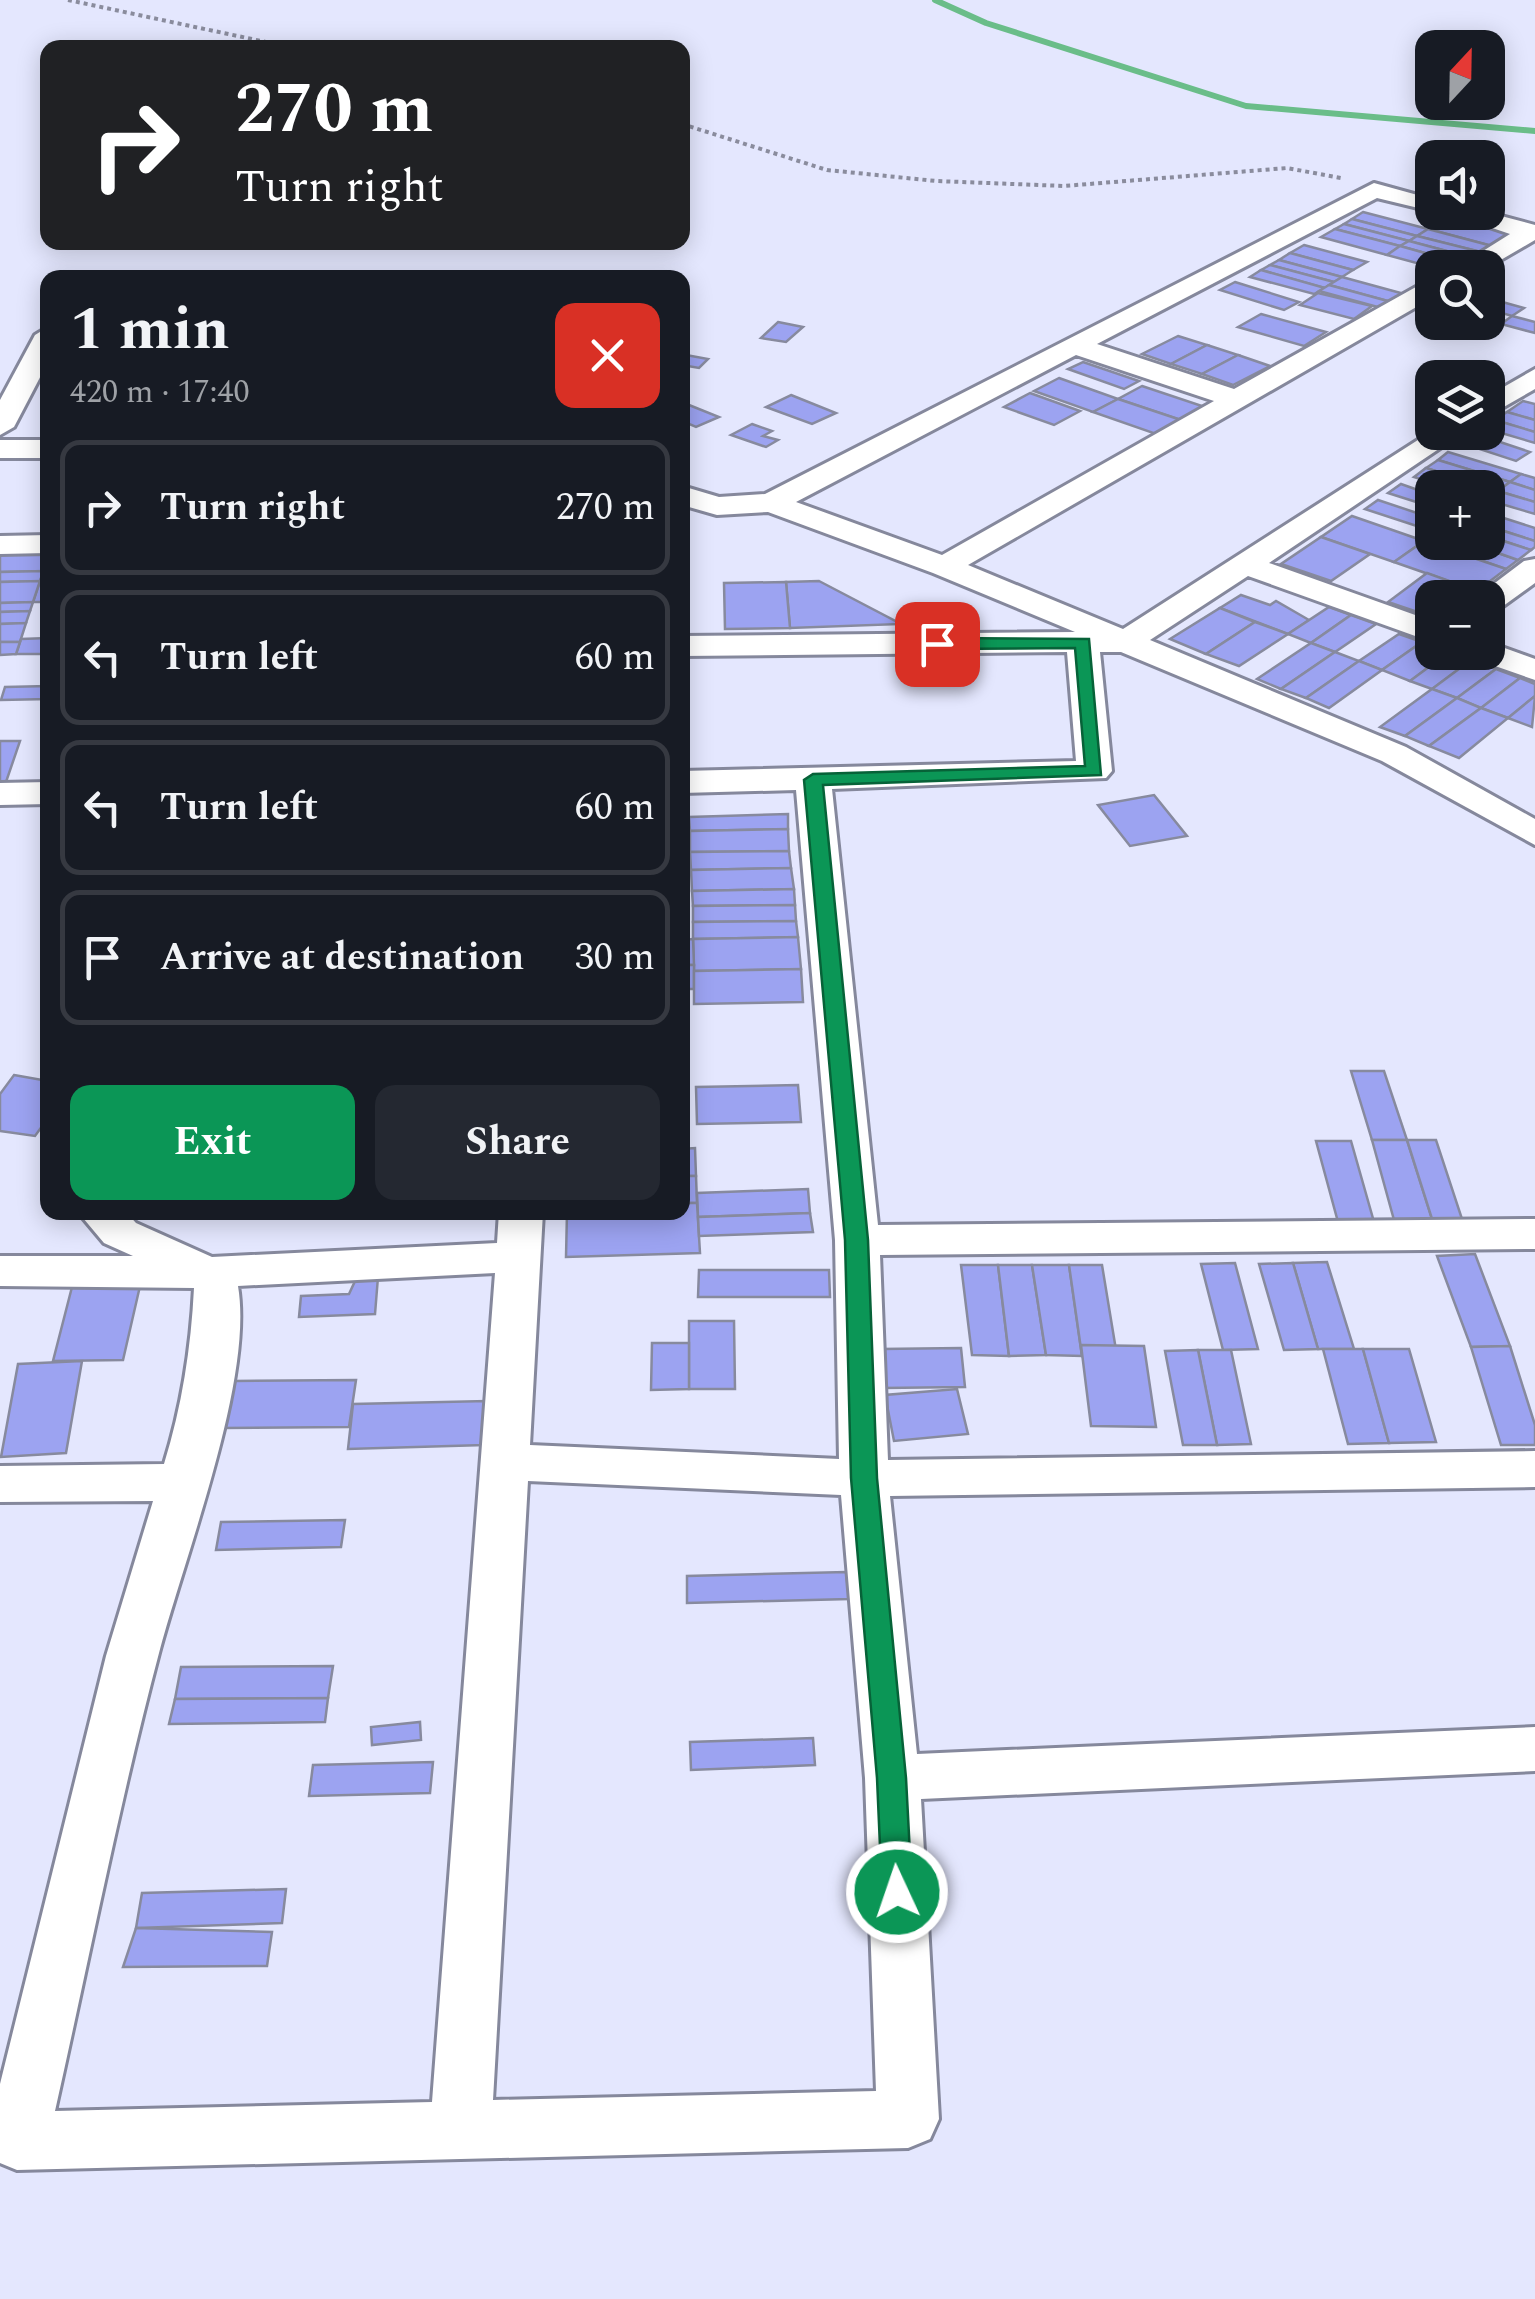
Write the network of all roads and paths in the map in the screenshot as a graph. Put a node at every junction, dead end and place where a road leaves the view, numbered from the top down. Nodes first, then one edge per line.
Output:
1 (68, 0) edge
2 (256, 40) edge
3 (690, 127) edge
4 (1374, 190) junction
5 (1415, 201) edge
6 (1505, 225) edge
7 (1533, 233) edge
8 (1501, 250) edge
9 (1415, 298) edge
10 (1074, 346) junction
11 (40, 365) edge
12 (1530, 386) edge
13 (1505, 399) edge
14 (1236, 400) junction
15 (0, 427) edge
16 (40, 449) edge
17 (0, 450) edge
18 (1422, 450) edge
19 (690, 498) edge
20 (771, 503) junction
21 (717, 506) junction
22 (690, 518) edge
23 (40, 544) edge
24 (0, 545) edge
25 (1246, 565) junction
26 (944, 566) junction
27 (1535, 568) edge
28 (1505, 590) edge
29 (1415, 626) edge
30 (1083, 642) junction
31 (1126, 642) junction
32 (690, 646) edge
33 (1505, 659) edge
34 (1535, 670) edge
35 (813, 780) junction
36 (690, 782) edge
37 (40, 793) edge
38 (0, 794) edge
39 (1535, 834) edge
40 (108, 1220) edge
41 (1535, 1234) edge
42 (518, 1235) edge
43 (856, 1240) junction
44 (0, 1271) edge
45 (207, 1272) junction
46 (504, 1462) junction
47 (1535, 1469) edge
48 (864, 1478) junction
49 (184, 1482) junction
50 (0, 1484) edge
51 (1535, 1749) edge
52 (892, 1778) junction
53 (461, 2127) junction

1 - 2 path
3 - 4 path
4 - 5 street
4 - 10 street
6 - 7 street
7 - 8 street
9 - 14 street
10 - 14 street
10 - 20 street
11 - 15 street
12 - 13 street
14 - 26 street
16 - 17 street
18 - 25 street
19 - 21 street
20 - 21 street
20 - 26 street
21 - 22 street
23 - 24 street
25 - 29 street
25 - 31 street
26 - 31 street
27 - 28 street
30 - 31 street
30 - 32 street
30 - 35 street
31 - 39 street
33 - 34 street
35 - 36 street
35 - 43 street
37 - 38 street
40 - 45 street
41 - 43 street
42 - 45 street
42 - 46 street
43 - 48 street
44 - 45 street
45 - 49 street
46 - 48 street
46 - 53 street
47 - 48 street
48 - 52 street
49 - 50 street
49 - 53 street
51 - 52 street
52 - 53 street

